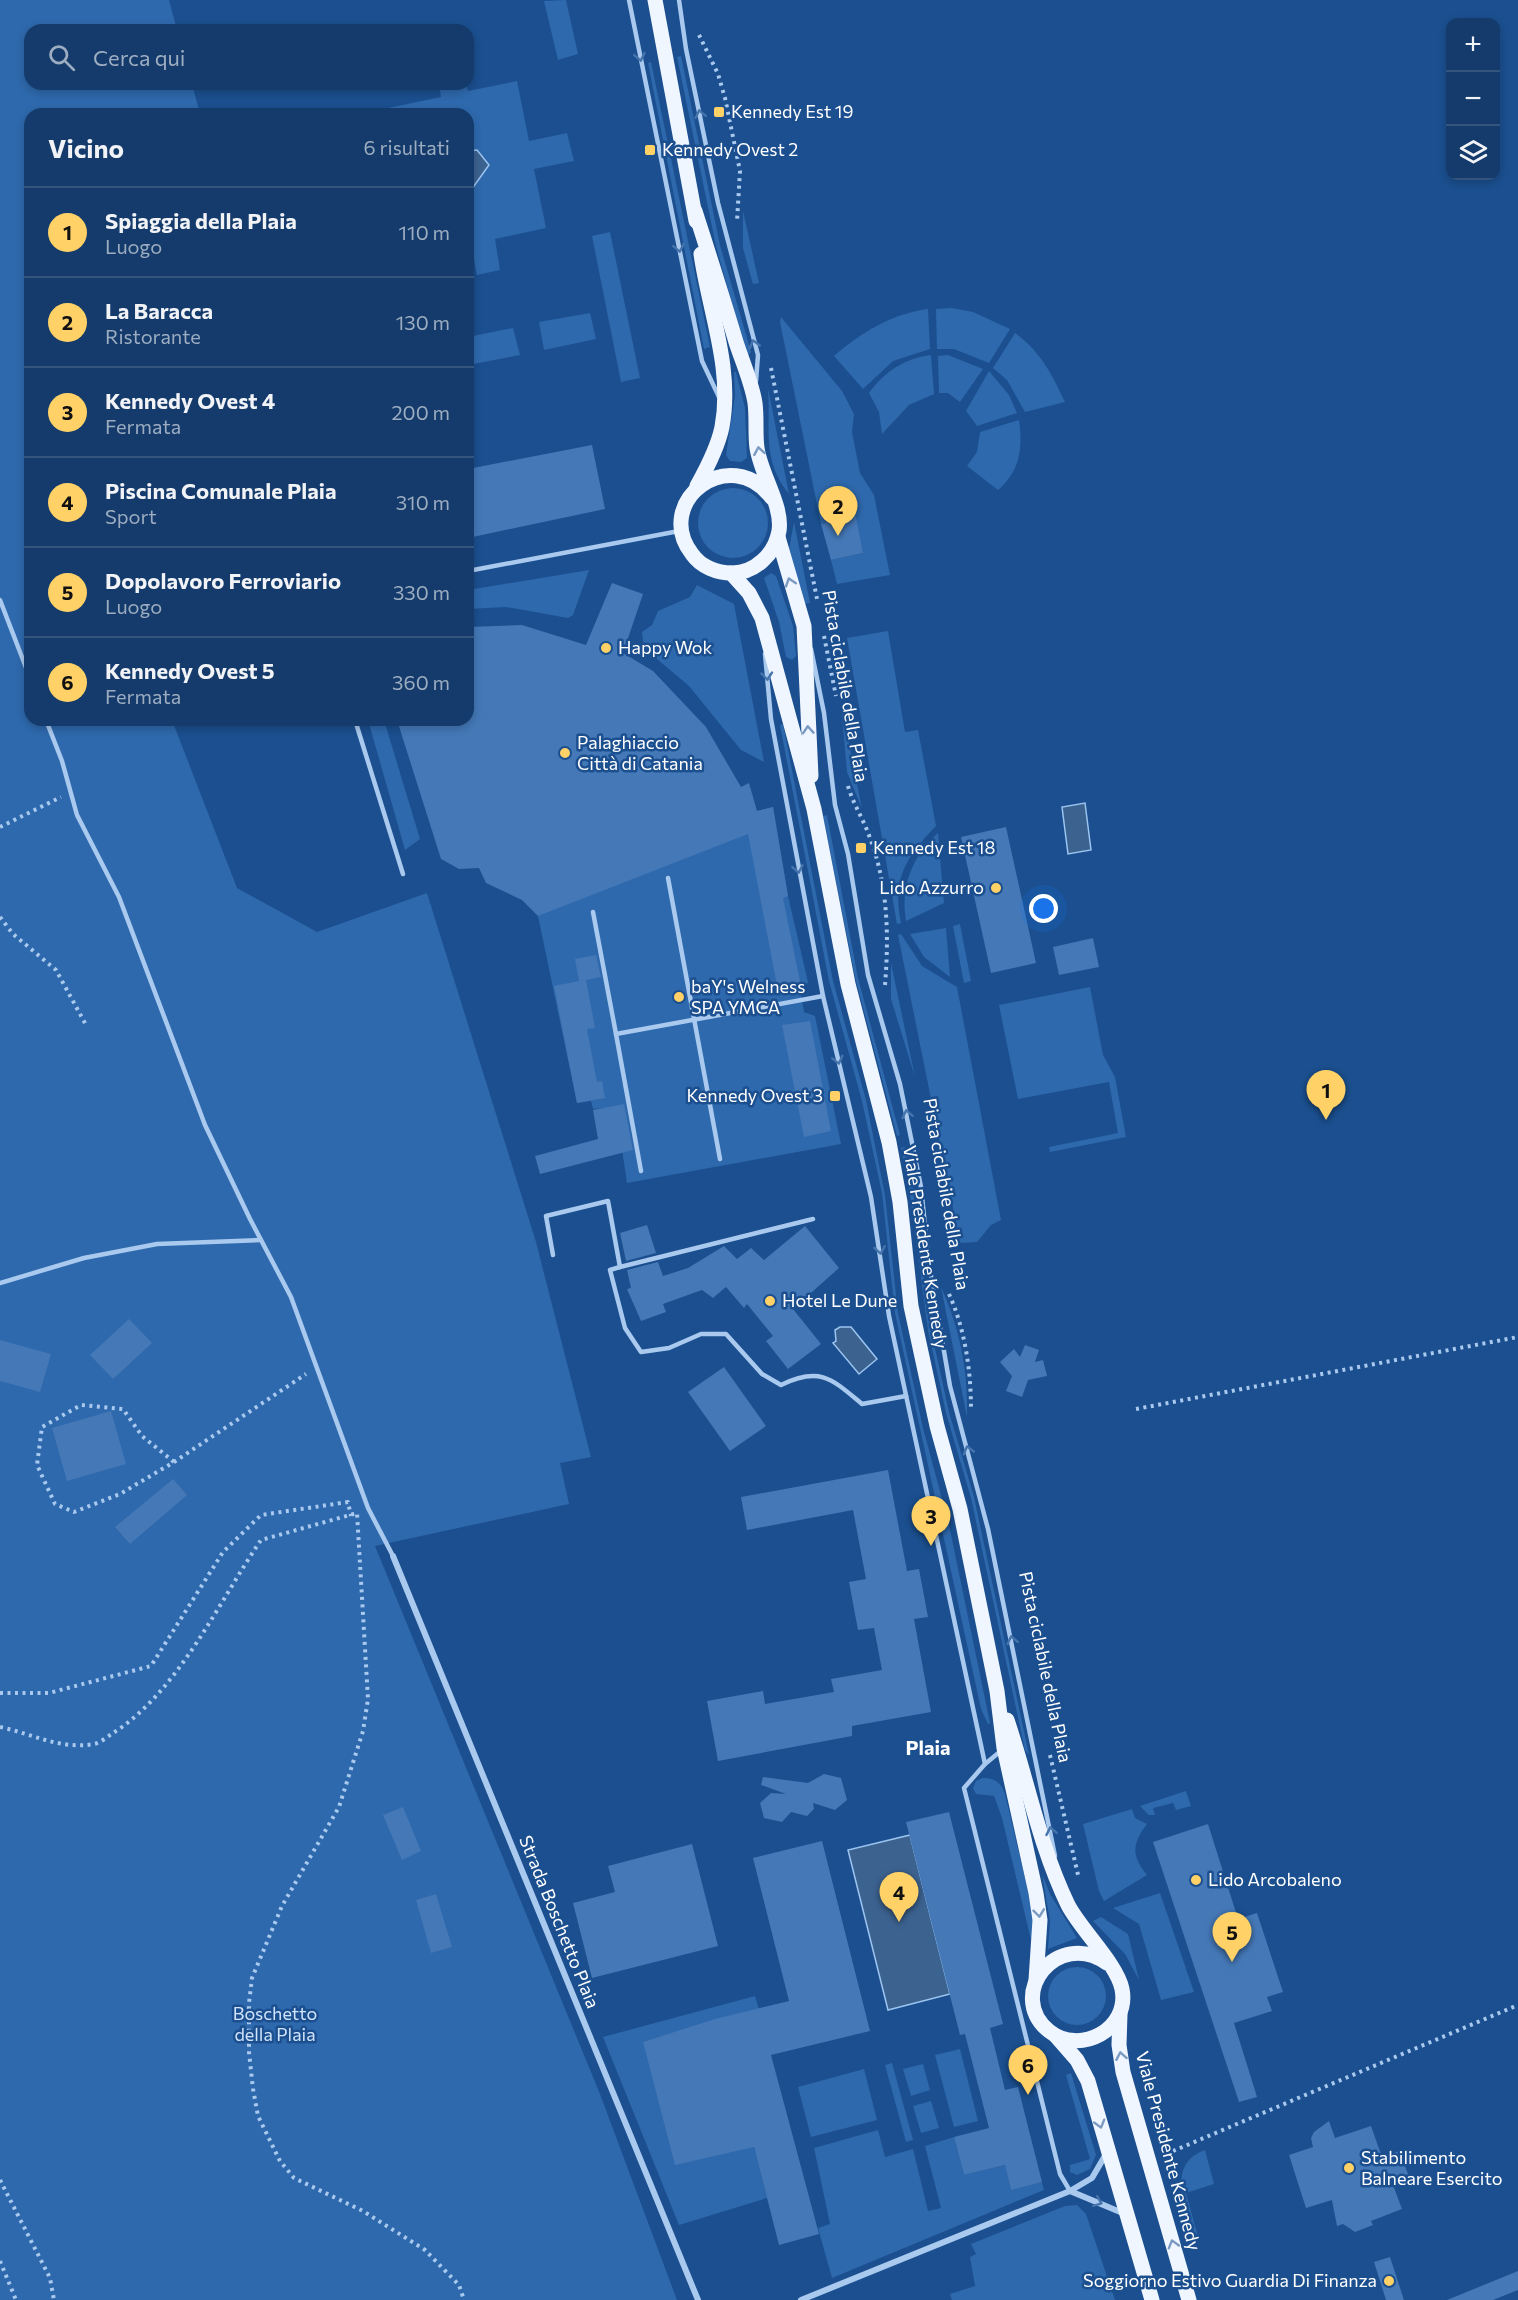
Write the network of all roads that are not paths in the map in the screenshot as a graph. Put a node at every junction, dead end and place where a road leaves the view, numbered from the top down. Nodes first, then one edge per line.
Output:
1 (628, 0) edge
2 (655, 0) edge
3 (679, 0) edge
4 (695, 211) junction
5 (755, 402) junction
6 (724, 408) junction
7 (695, 490) junction
8 (772, 498) junction
9 (682, 531) junction
10 (778, 537) junction
11 (474, 570) edge
12 (731, 573) junction
13 (0, 600) edge
14 (762, 618) junction
15 (804, 626) junction
16 (24, 662) edge
17 (48, 726) edge
18 (357, 726) edge
19 (814, 809) junction
20 (403, 874) dead end
21 (668, 878) dead end
22 (593, 912) dead end
23 (822, 996) junction
24 (694, 1020) junction
25 (616, 1034) junction
26 (720, 1159) dead end
27 (641, 1171) dead end
28 (813, 1219) dead end
29 (261, 1240) junction
30 (553, 1256) dead end
31 (620, 1267) junction
32 (0, 1283) edge
33 (906, 1396) junction
34 (393, 1556) joint
35 (997, 1691) junction
36 (1004, 1748) junction
37 (985, 1764) junction
38 (1061, 1889) junction
39 (1107, 1963) junction
40 (1036, 1980) junction
41 (1120, 2011) junction
42 (1056, 2036) junction
43 (1107, 2151) junction
44 (1070, 2191) junction
45 (1125, 2214) junction
46 (698, 2300) edge
47 (801, 2300) edge
48 (1152, 2300) edge
49 (1189, 2300) edge

1 -> 6 lane
2 - 4 main road
5 -> 3 lane
4 - 5 main road
4 - 6 main road
8 -> 5 main road
6 - 7 main road
7 - 8 main road
7 - 9 main road
8 - 10 main road
9 - 11 lane
9 - 12 main road
10 - 12 main road
15 -> 10 main road
12 - 14 main road
13 - 16 lane
14 - 19 main road
14 -> 23 lane
19 -> 15 main road
38 -> 15 lane
17 - 29 lane
18 - 20 lane
19 - 35 main road, Viale Presidente Kennedy
21 - 24 lane
22 - 25 lane
23 - 24 lane
23 -> 33 lane
24 - 25 lane
24 - 26 lane
25 - 27 lane
28 - 31 lane
29 - 32 lane
29 - 34 lane
30 - 31 lane
31 - 33 lane
33 - 37 lane
34 - 46 street, Strada Boschetto Plaia
35 - 36 main road
35 - 38 main road
36 - 37 lane
36 -> 40 main road
37 - 44 lane
38 - 39 main road
39 - 40 main road
39 - 41 main road
40 - 42 main road
41 - 42 main road
49 -> 41 main road, Viale Presidente Kennedy
42 -> 43 main road
43 - 44 street
43 - 45 main road
44 -> 45 street
44 - 47 street
45 - 48 main road

